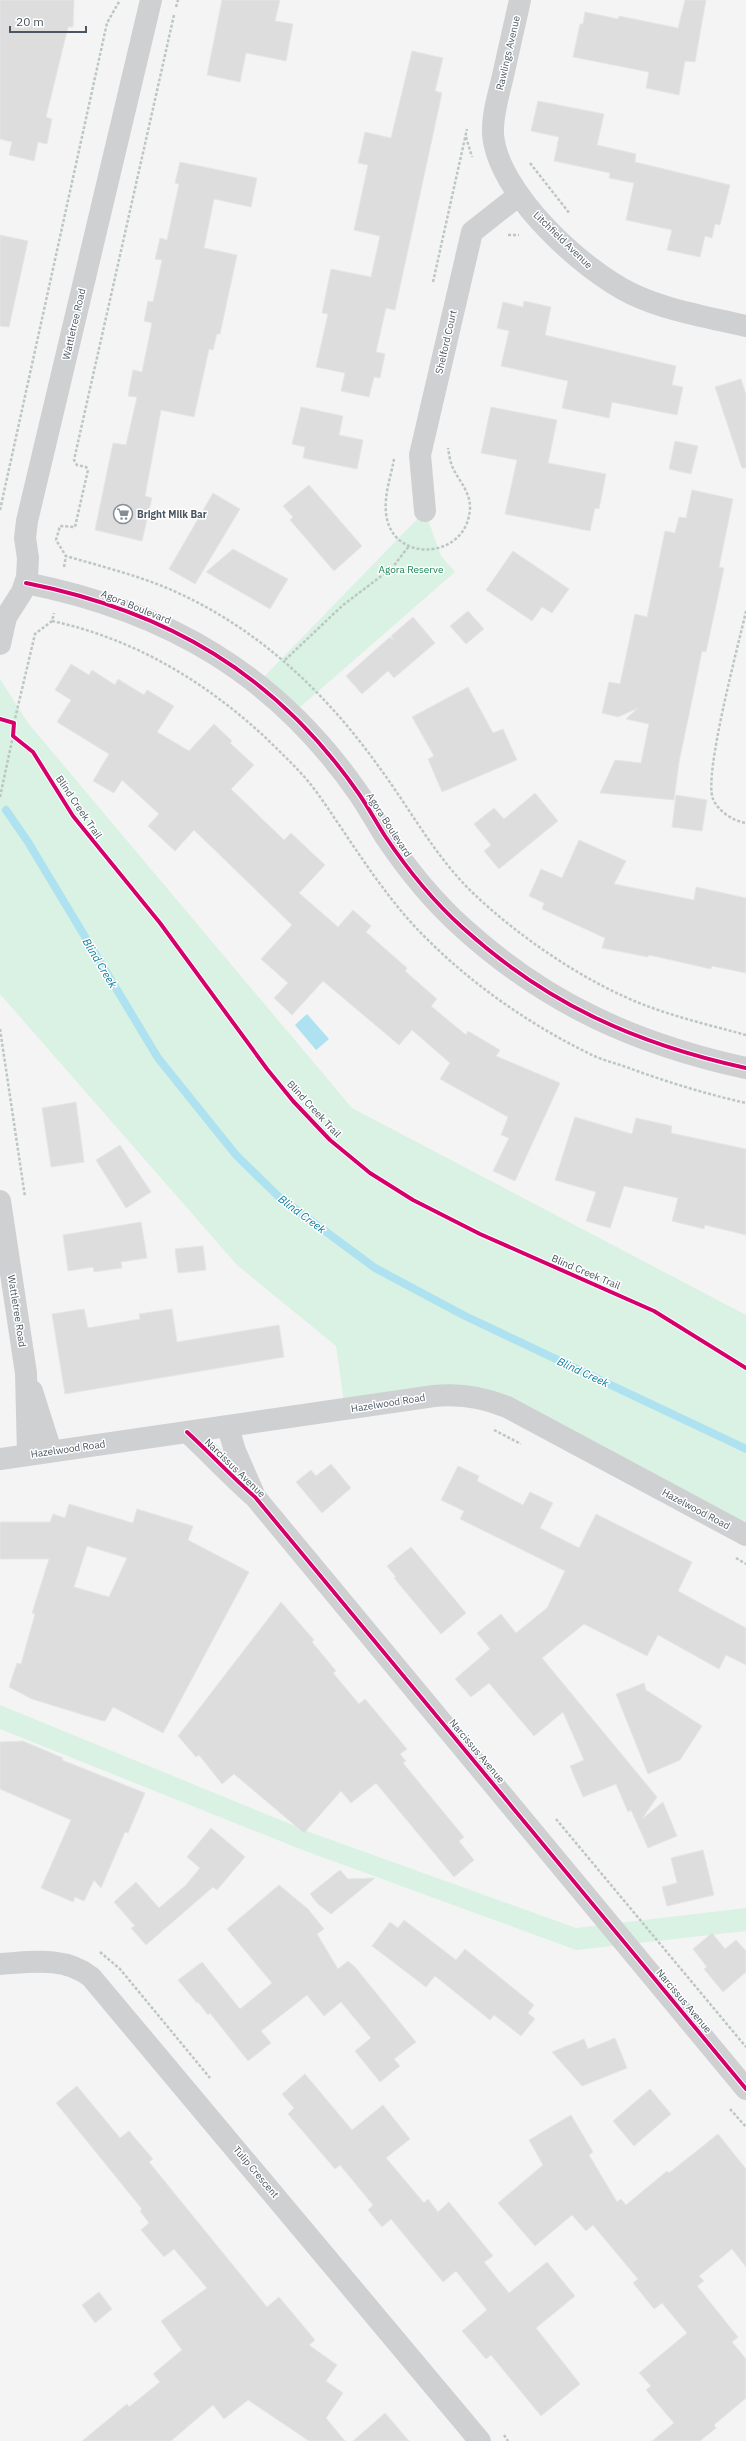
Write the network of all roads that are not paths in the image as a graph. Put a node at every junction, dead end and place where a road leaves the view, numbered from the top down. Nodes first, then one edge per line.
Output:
1 (151, 0) edge
2 (520, 0) edge
3 (496, 105) joint
4 (519, 195) junction
5 (746, 326) edge
6 (425, 511) dead end
7 (26, 583) junction
8 (0, 644) edge
9 (746, 1068) edge
10 (0, 1201) edge
11 (26, 1373) junction
12 (228, 1427) junction
13 (187, 1432) junction
14 (51, 1451) junction
15 (28, 1454) junction
16 (0, 1459) edge
17 (255, 1497) junction
18 (746, 1535) edge
19 (0, 1964) edge
20 (746, 2089) edge
21 (480, 2441) edge

1 - 7 street, Wattletree Road
2 - 3 street, Rawlings Avenue
3 - 4 street, Litchfield Avenue
4 - 5 street, Litchfield Avenue
4 - 6 street, Shelford Court
7 - 8 street, Wattletree Road
7 - 9 street, Agora Boulevard
10 - 11 street, Wattletree Road
11 - 14 street, Wattletree Road
11 - 15 street, Wattletree Road
12 - 13 street, Hazelwood Road
12 - 17 street, Narcissus Avenue
12 - 18 street, Hazelwood Road
13 - 14 street, Hazelwood Road
13 - 17 street, Narcissus Avenue
14 - 15 street, Hazelwood Road
15 - 16 street, Hazelwood Road
17 - 20 street, Narcissus Avenue
19 - 21 street, Tulip Crescent

